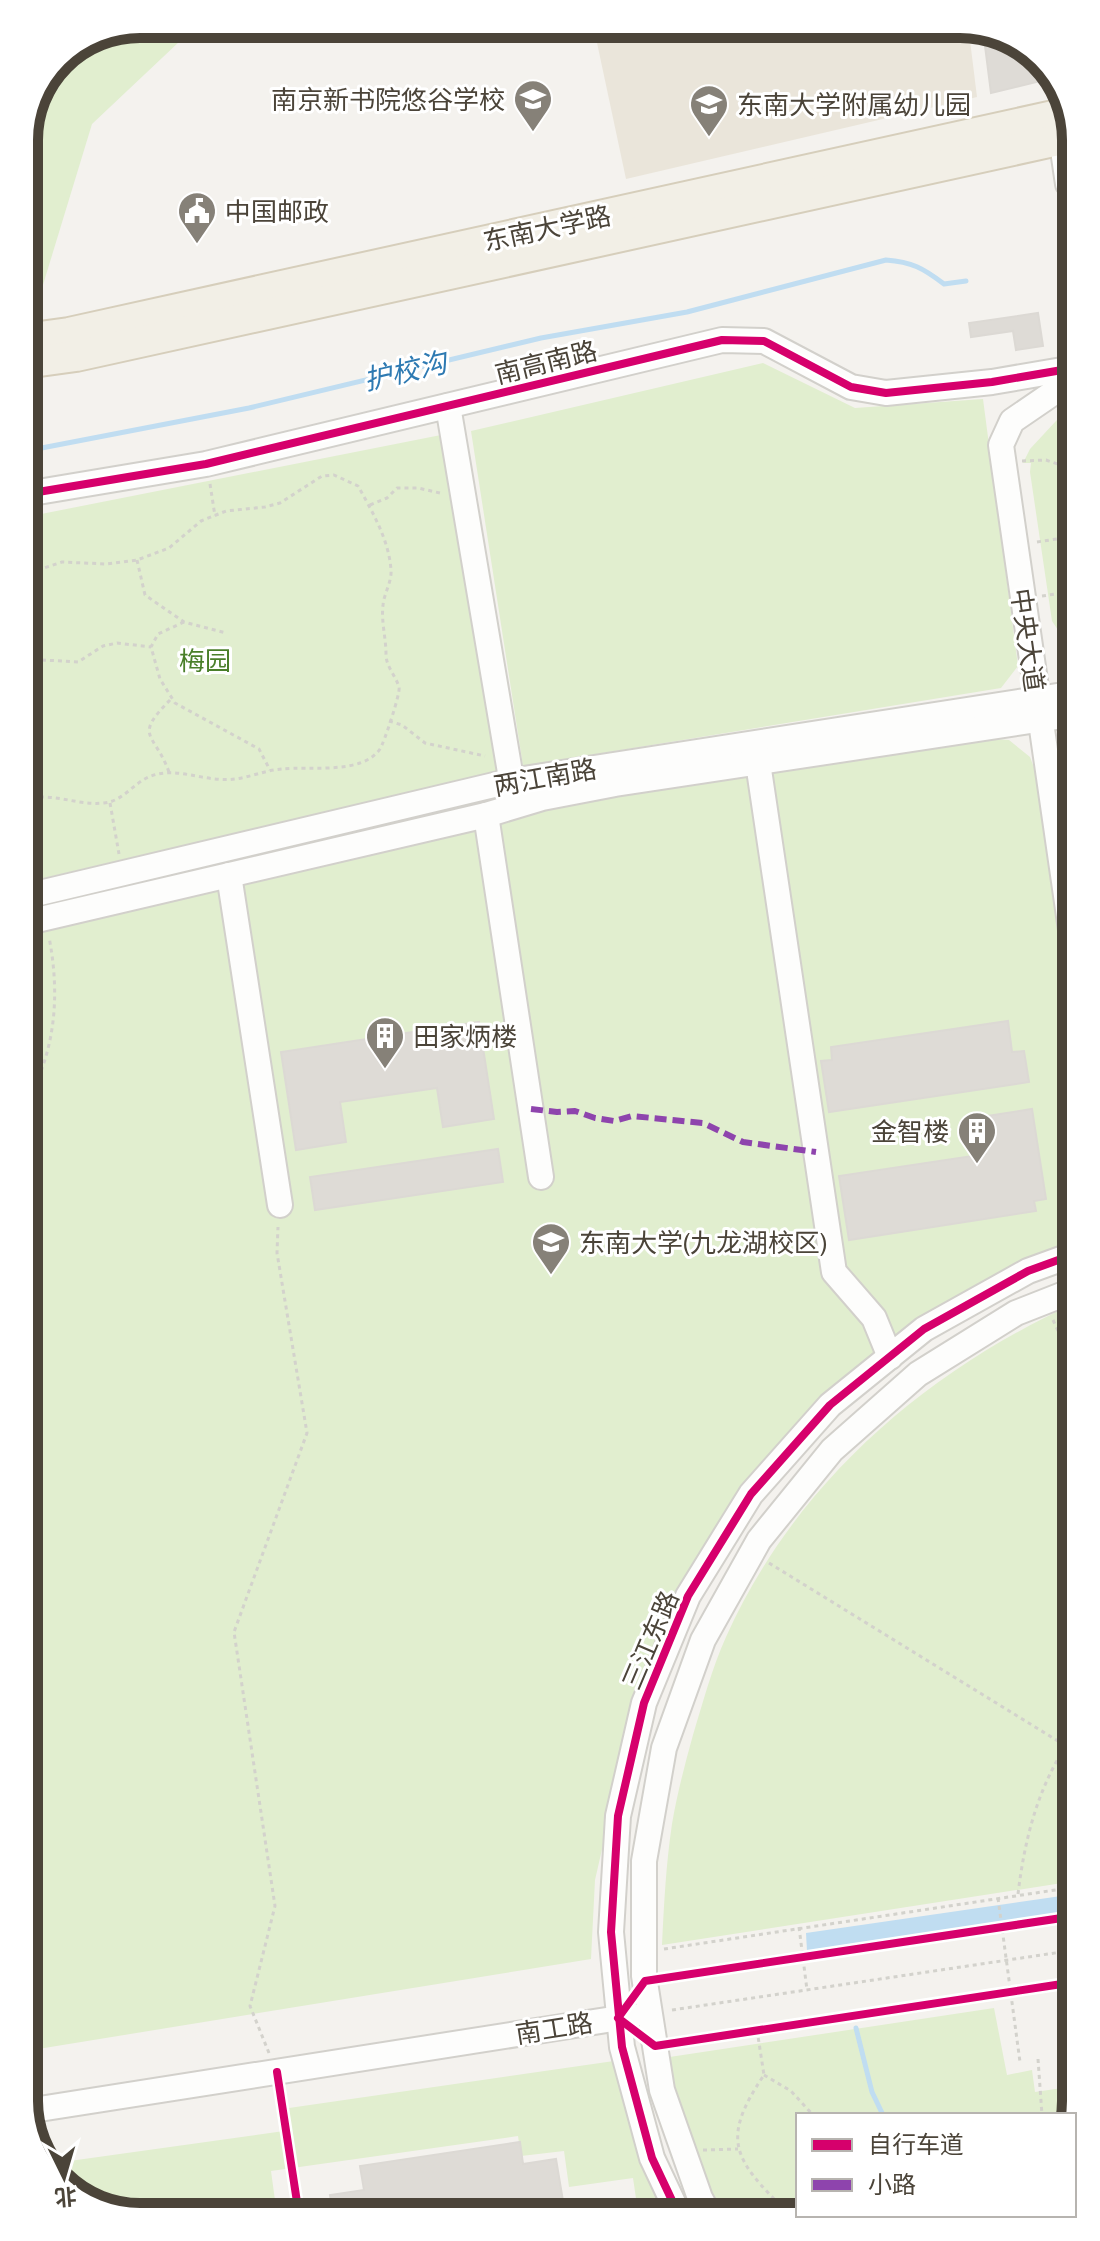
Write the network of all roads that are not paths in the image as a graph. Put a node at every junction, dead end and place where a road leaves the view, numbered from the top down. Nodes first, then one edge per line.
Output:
1 (1061, 127) edge
2 (1061, 128) edge
3 (38, 337) edge
4 (38, 361) edge
5 (1062, 370) edge
6 (1062, 387) edge
7 (448, 406) junction
8 (38, 492) edge
9 (1062, 698) edge
10 (1038, 710) junction
11 (1062, 714) edge
12 (752, 754) junction
13 (510, 771) junction
14 (515, 806) junction
15 (486, 815) junction
16 (319, 827) junction
17 (326, 852) junction
18 (1062, 870) edge
19 (119, 874) junction
20 (229, 875) junction
21 (38, 893) edge
22 (118, 901) junction
23 (38, 920) edge
24 (541, 1177) dead end
25 (280, 1205) road end
26 (1062, 1259) edge
27 (1062, 1295) edge
28 (890, 1357) junction
29 (795, 1445) junction
30 (821, 1463) junction
31 (713, 1556) junction
32 (746, 1562) junction
33 (630, 1764) junction
34 (660, 1768) junction
35 (650, 2013) junction
36 (618, 2018) junction
37 (39, 2109) edge
38 (673, 2203) edge
39 (703, 2203) edge

1 - 3 main road, 东南大学路
2 - 4 main road, 东南大学路
5 - 7 street, 南高南路
6 - 10 street, 中央大道
7 - 8 street, 南高南路
7 - 13 street
9 - 10 street, 两江南路
10 - 11 street, 两江南路
10 - 12 street, 两江南路
10 - 18 street, 中央大道
12 - 13 street, 两江南路
12 - 14 street, 两江南路
12 - 28 street
13 - 14 street
13 - 16 street, 两江南路
14 - 15 street, 两江南路
15 - 17 street, 两江南路
15 - 24 street
16 - 17 street
16 - 19 street, 两江南路
17 - 20 street, 两江南路
19 - 21 street, 两江南路
19 - 22 street
20 - 22 street, 两江南路
20 - 25 street
22 - 23 street, 两江南路
26 - 28 street, 三江东路
27 - 30 street, 三江东路
28 - 29 street, 三江东路
29 - 30 street
29 - 31 street, 三江东路
30 - 32 street, 三江东路
31 - 32 street
31 - 33 street, 三江东路
32 - 34 street, 三江东路
33 - 34 street
33 - 36 street, 三江东路
34 - 35 street, 三江东路
35 - 36 street, 南工路
35 - 39 street, 三江东路
36 - 37 street, 南工路
36 - 38 street, 三江东路

